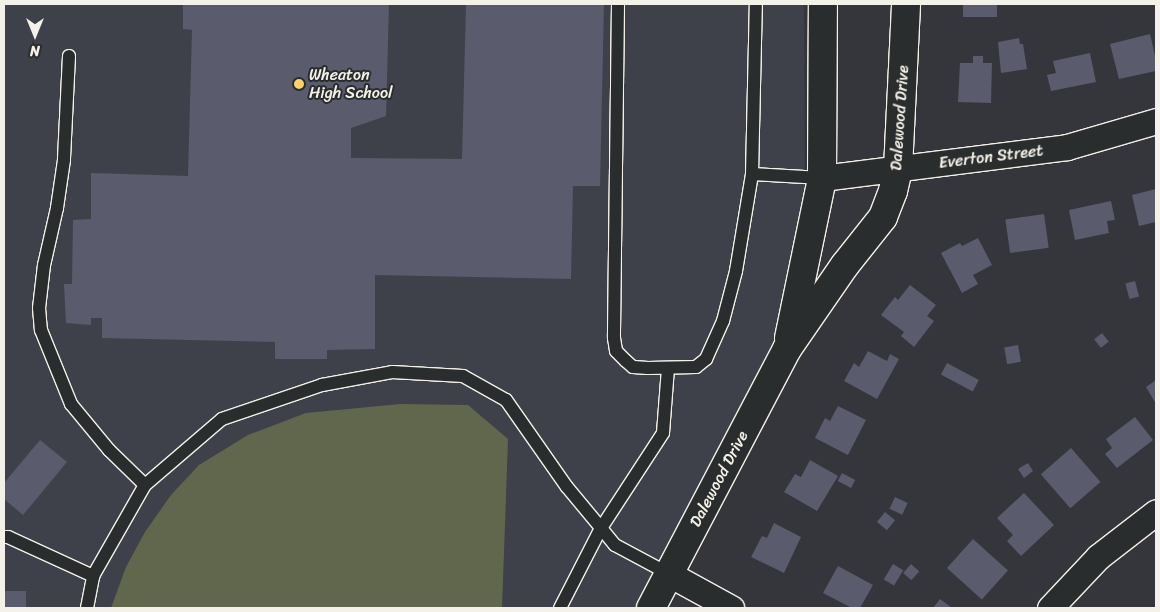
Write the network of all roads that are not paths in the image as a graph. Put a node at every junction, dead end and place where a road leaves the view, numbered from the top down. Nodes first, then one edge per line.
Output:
1 (618, 4) edge
2 (756, 4) edge
3 (823, 4) edge
4 (906, 4) edge
5 (69, 56) dead end
6 (1156, 121) edge
7 (898, 169) junction
8 (752, 174) junction
9 (822, 178) junction
10 (787, 349) junction
11 (668, 368) junction
12 (146, 485) junction
13 (1156, 512) edge
14 (602, 528) junction
15 (4, 537) edge
16 (669, 574) junction
17 (93, 576) junction
18 (87, 608) edge
19 (560, 608) edge
20 (651, 608) edge
21 (731, 608) edge
22 (1050, 608) edge

1 - 11 lane
2 - 8 lane
3 - 9 street, Dalewood Drive
4 - 7 street, Dalewood Drive
5 - 12 lane
6 - 7 street, Everton Street
7 - 9 street, Everton Street
7 - 10 street, Dalewood Drive
8 - 9 lane
8 - 11 lane
9 - 10 street, Dalewood Drive
10 - 16 street, Dalewood Drive
11 - 14 lane
12 - 14 lane
12 - 17 lane
13 - 22 street
14 - 16 lane
14 - 19 lane
15 - 17 lane
16 - 20 street, Dalewood Drive
16 - 21 street
17 - 18 lane

